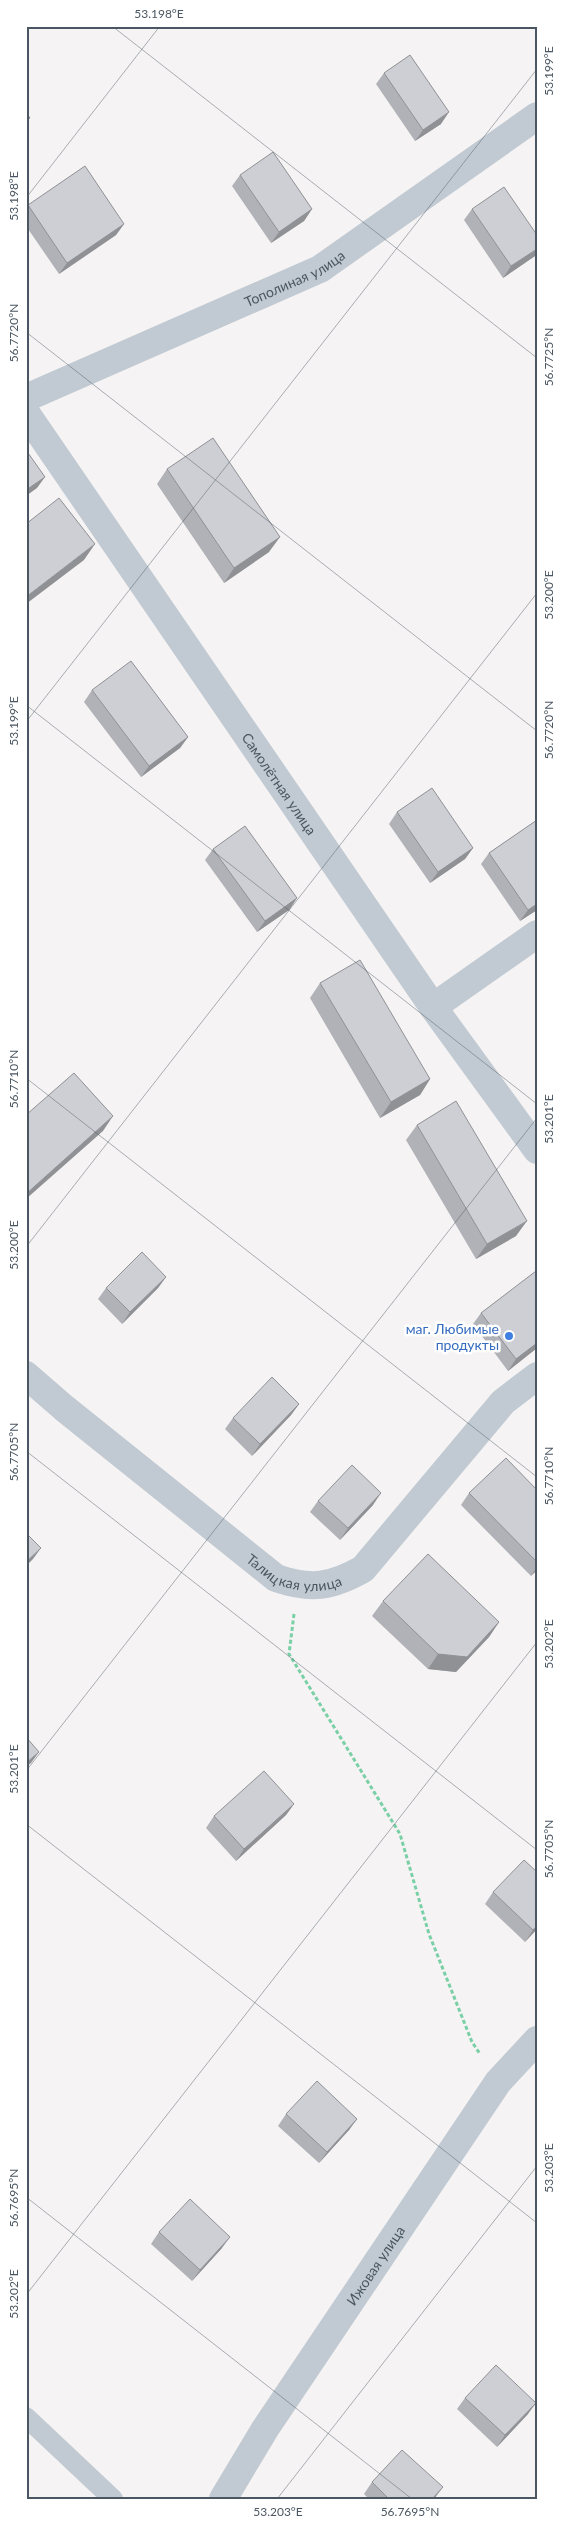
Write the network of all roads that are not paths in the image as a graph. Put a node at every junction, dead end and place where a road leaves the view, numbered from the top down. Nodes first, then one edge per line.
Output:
1 (537, 116) edge
2 (26, 398) edge
3 (26, 413) edge
4 (537, 934) edge
5 (433, 1007) junction
6 (537, 1150) edge
7 (26, 1375) edge
8 (537, 1376) edge
9 (537, 2040) edge
10 (26, 2417) edge
11 (113, 2499) edge
12 (223, 2499) edge

1 - 2 street, Тополиная улица
3 - 5 street, Самолётная улица
4 - 5 street
5 - 6 street, Самолётная улица
7 - 8 street, Талицкая улица
9 - 12 street, Ижовая улица
10 - 11 lane

